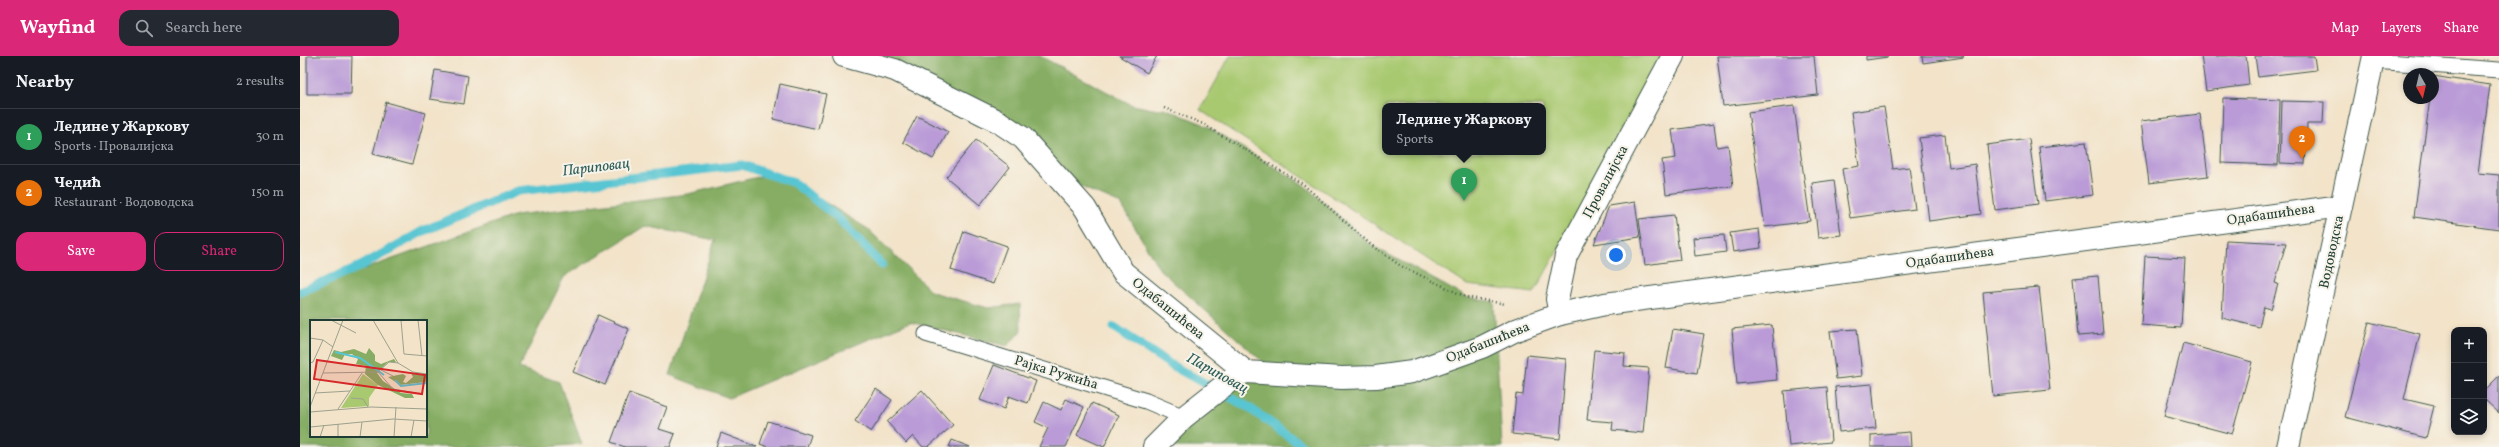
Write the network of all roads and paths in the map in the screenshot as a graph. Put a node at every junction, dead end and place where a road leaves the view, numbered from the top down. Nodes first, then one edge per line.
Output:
1 (844, 56) edge
2 (1673, 56) edge
3 (2374, 58) edge
4 (2499, 70) edge
5 (1164, 108) dead end
6 (2342, 206) junction
7 (1507, 304) dead end
8 (1560, 314) junction
9 (926, 334) dead end
10 (1241, 374) junction
11 (1184, 417) junction
12 (1154, 447) edge
13 (2288, 447) edge

1 - 10 street, Одабашићева
2 - 8 street, Провалијска
3 - 4 lane
3 - 6 street, Водоводска
5 - 7 path, Одабашићева
6 - 8 street, Одабашићева
6 - 13 street, Водоводска
8 - 10 street, Одабашићева
9 - 11 lane, Рајка Ружића
10 - 11 street
11 - 12 street

